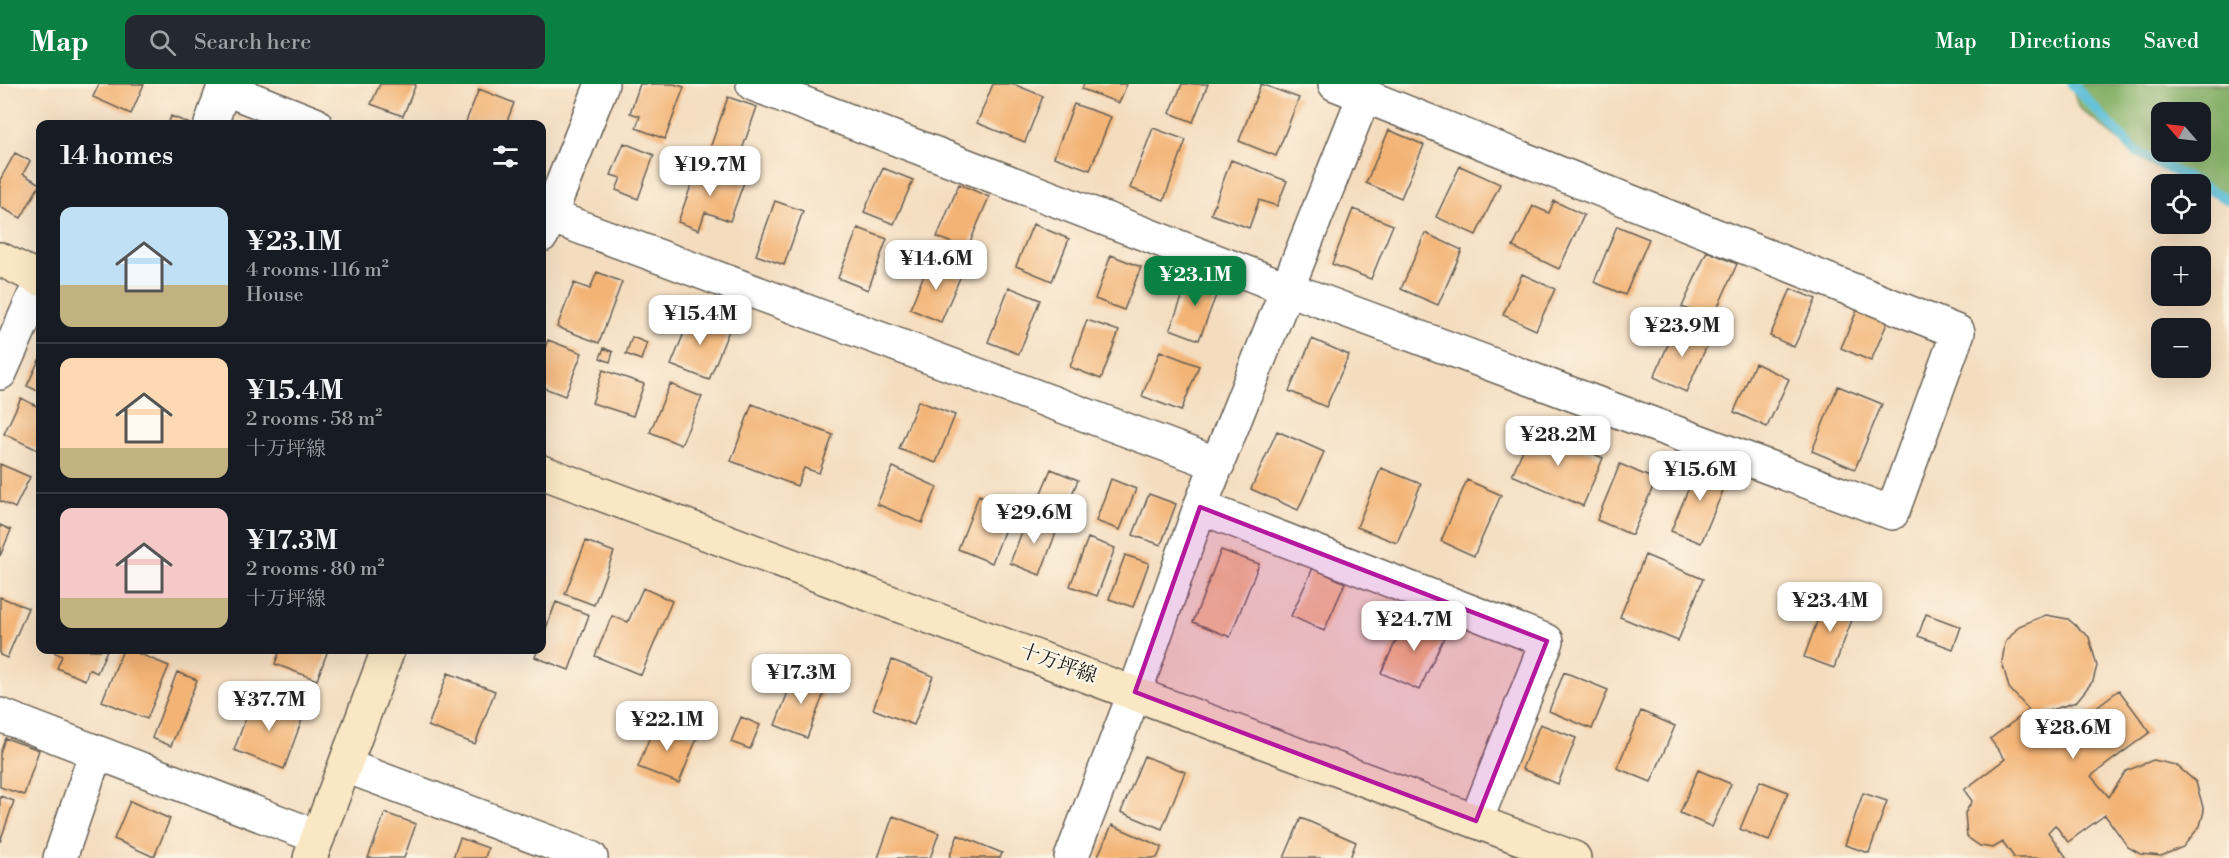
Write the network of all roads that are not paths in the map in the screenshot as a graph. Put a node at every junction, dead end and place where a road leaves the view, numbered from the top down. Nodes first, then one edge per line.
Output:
1 (602, 84) edge
2 (753, 84) edge
3 (224, 86) edge
4 (1350, 90) edge
5 (212, 120) edge
6 (305, 120) edge
7 (546, 217) edge
8 (546, 223) edge
9 (0, 259) edge
10 (36, 279) edge
11 (1286, 288) junction
12 (36, 290) edge
13 (0, 373) edge
14 (1218, 464) junction
15 (546, 473) edge
16 (1200, 507) junction
17 (387, 654) edge
18 (1135, 692) junction
19 (0, 715) edge
20 (96, 752) junction
21 (346, 766) junction
22 (1476, 821) junction
23 (314, 847) edge
24 (60, 858) edge
25 (591, 858) edge
26 (1071, 858) edge
27 (1574, 858) edge

1 - 7 street
2 - 11 street
3 - 5 street
3 - 6 street
4 - 11 street
4 - 11 street
8 - 14 street
9 - 10 street
11 - 14 street
12 - 13 street
14 - 16 street
15 - 18 street, 十万坪線
16 - 18 street
16 - 22 street
17 - 21 street
18 - 22 street, 十万坪線
18 - 26 street
19 - 20 street
20 - 23 street
20 - 24 street
21 - 23 street
21 - 25 street
22 - 27 street, 十万坪線

